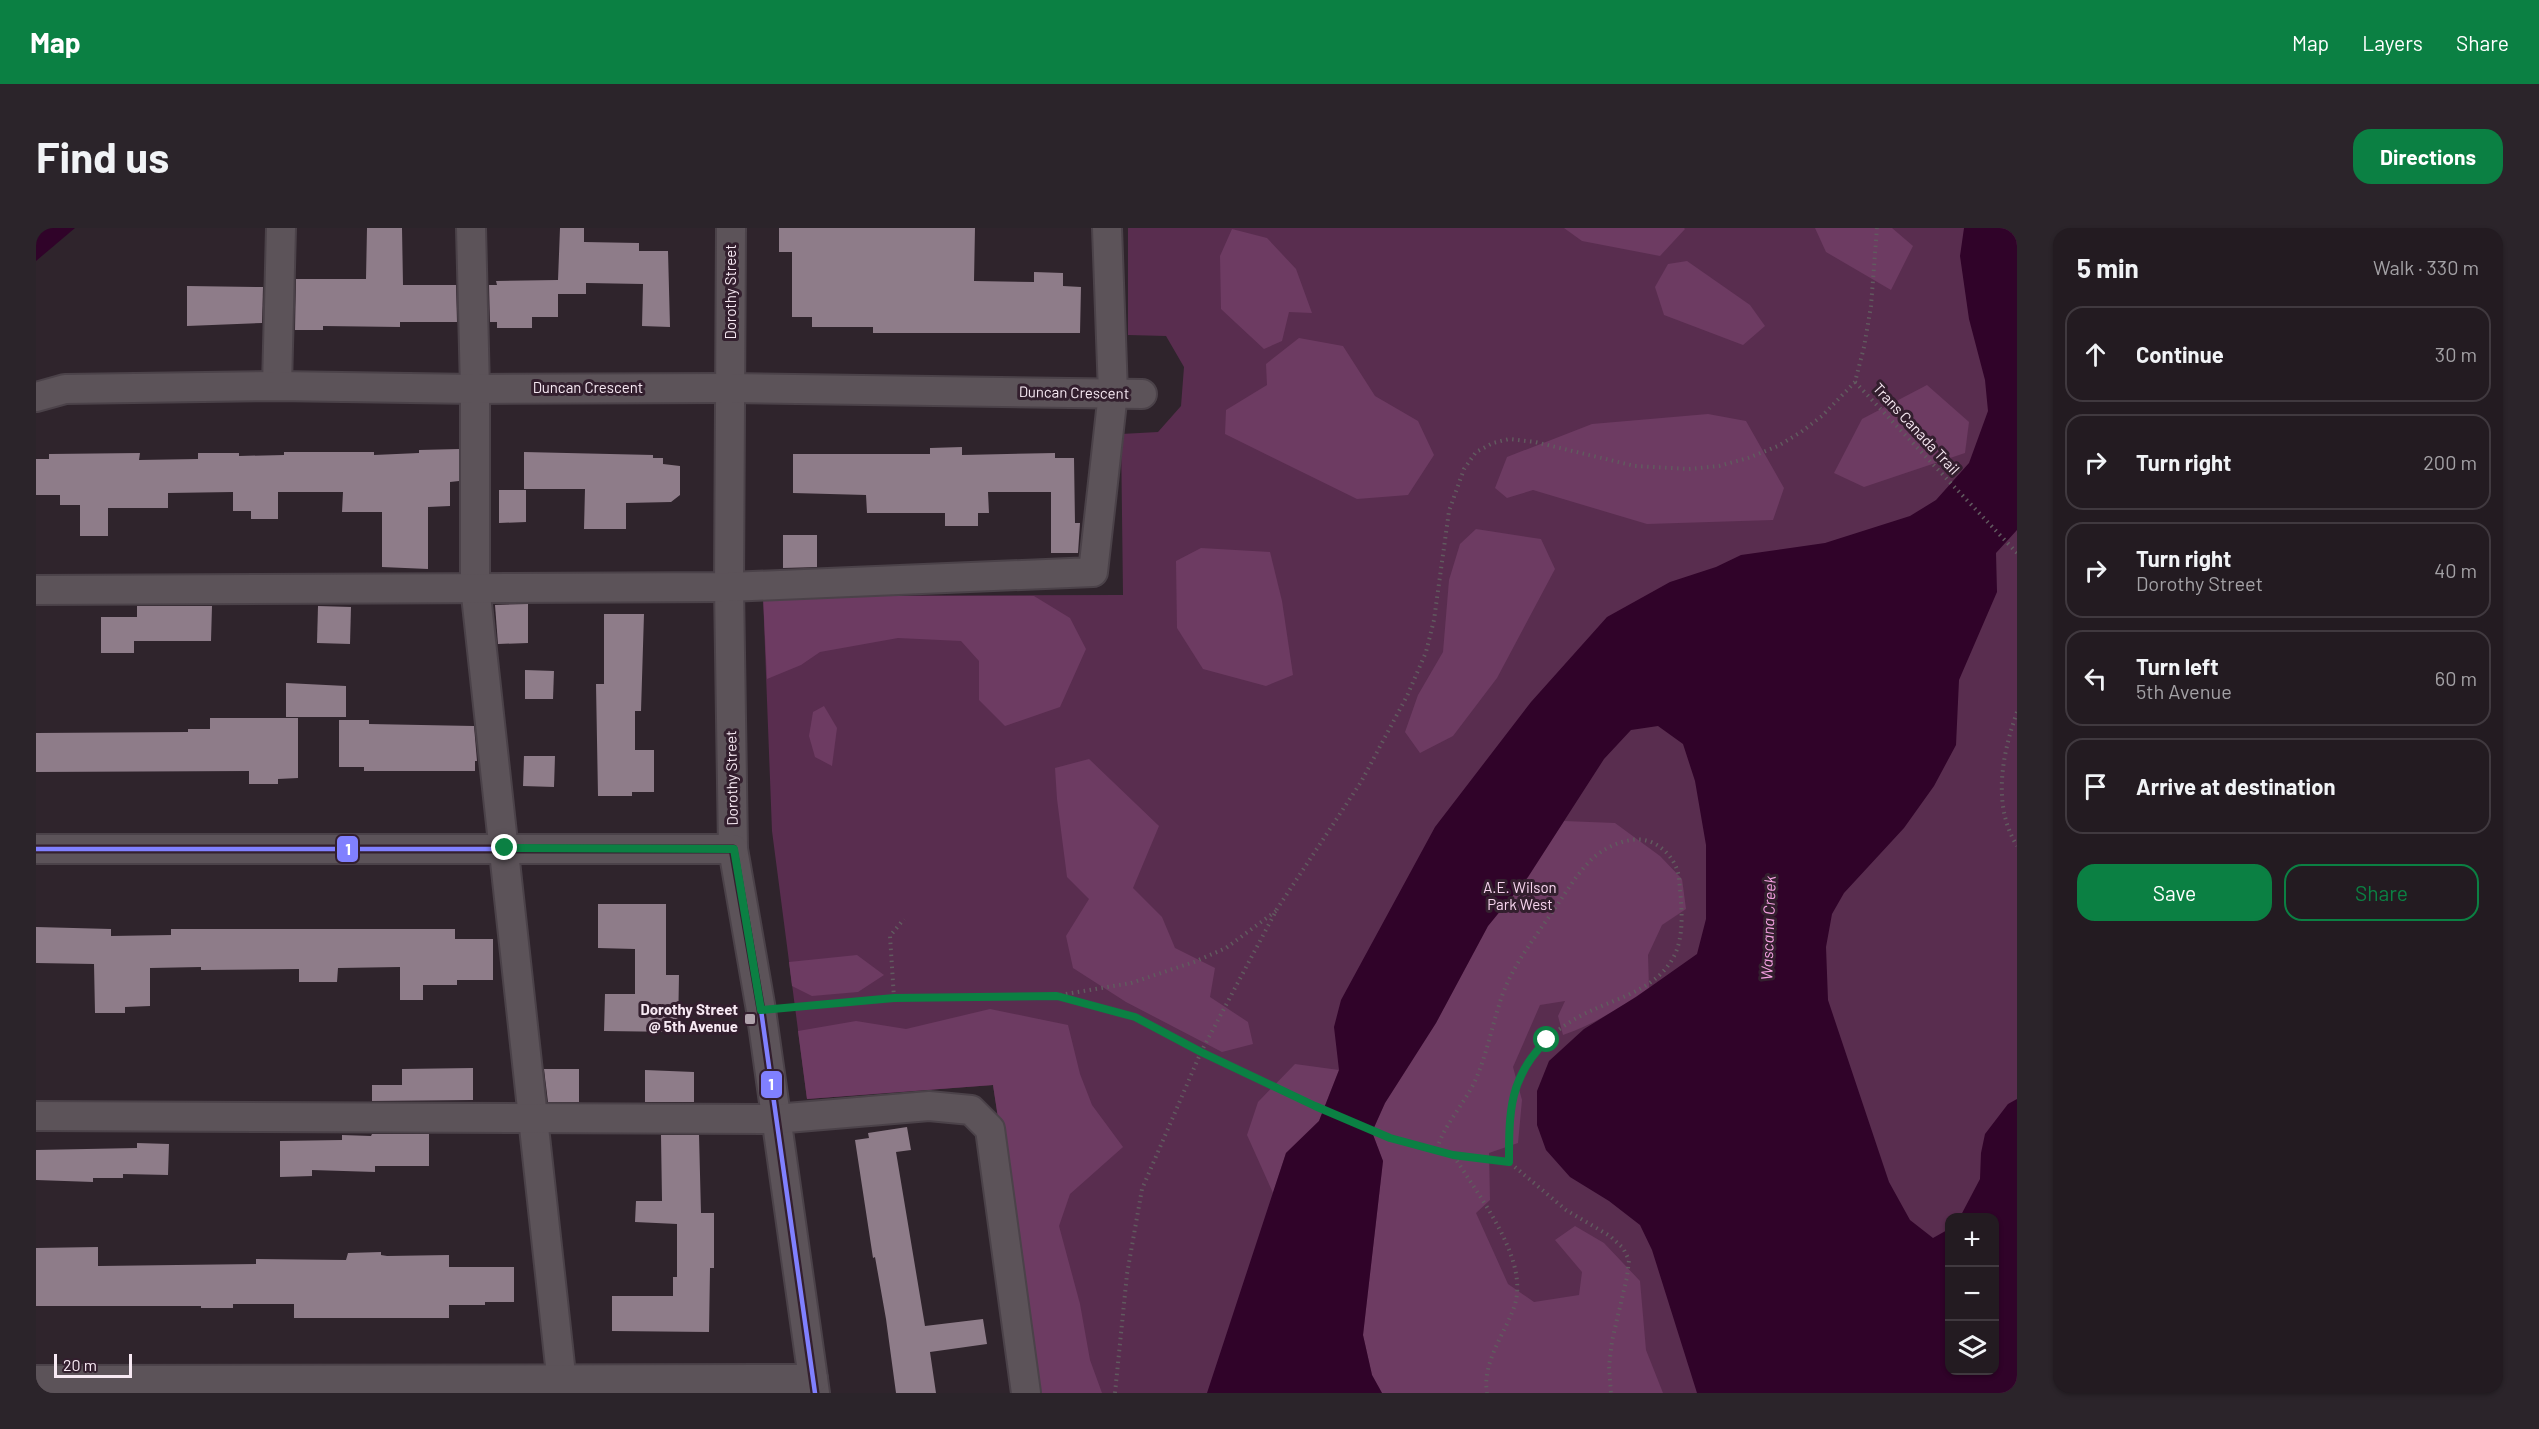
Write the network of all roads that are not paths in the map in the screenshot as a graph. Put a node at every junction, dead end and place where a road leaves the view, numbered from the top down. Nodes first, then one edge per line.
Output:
1 (281, 228) edge
2 (471, 228) edge
3 (731, 228) edge
4 (1107, 228) edge
5 (277, 386) junction
6 (730, 388) junction
7 (475, 389) junction
8 (1113, 393) junction
9 (1142, 394) dead end
10 (36, 397) edge
11 (475, 586) junction
12 (729, 587) junction
13 (36, 590) edge
14 (505, 848) junction
15 (36, 849) edge
16 (734, 849) junction
17 (36, 1116) edge
18 (532, 1119) junction
19 (775, 1119) junction
20 (36, 1380) edge
21 (562, 1386) edge
22 (814, 1386) edge
23 (1026, 1393) edge

1 - 5 street
2 - 7 street
3 - 6 street, Dorothy Street
4 - 8 street
5 - 7 street, Duncan Crescent
5 - 10 street, Duncan Crescent
6 - 7 street, Duncan Crescent
6 - 8 street, Duncan Crescent
6 - 12 street, Dorothy Street
7 - 11 street
8 - 9 street, Duncan Crescent
8 - 12 street
11 - 12 street
11 - 13 street
11 - 14 street
12 - 16 street, Dorothy Street
14 - 15 street
14 - 16 street
14 - 18 street
16 - 19 street, Dorothy Street
17 - 18 street
18 - 19 street
18 - 21 street
19 - 22 street, Dorothy Street
19 - 23 street
20 - 21 street
21 - 22 street

